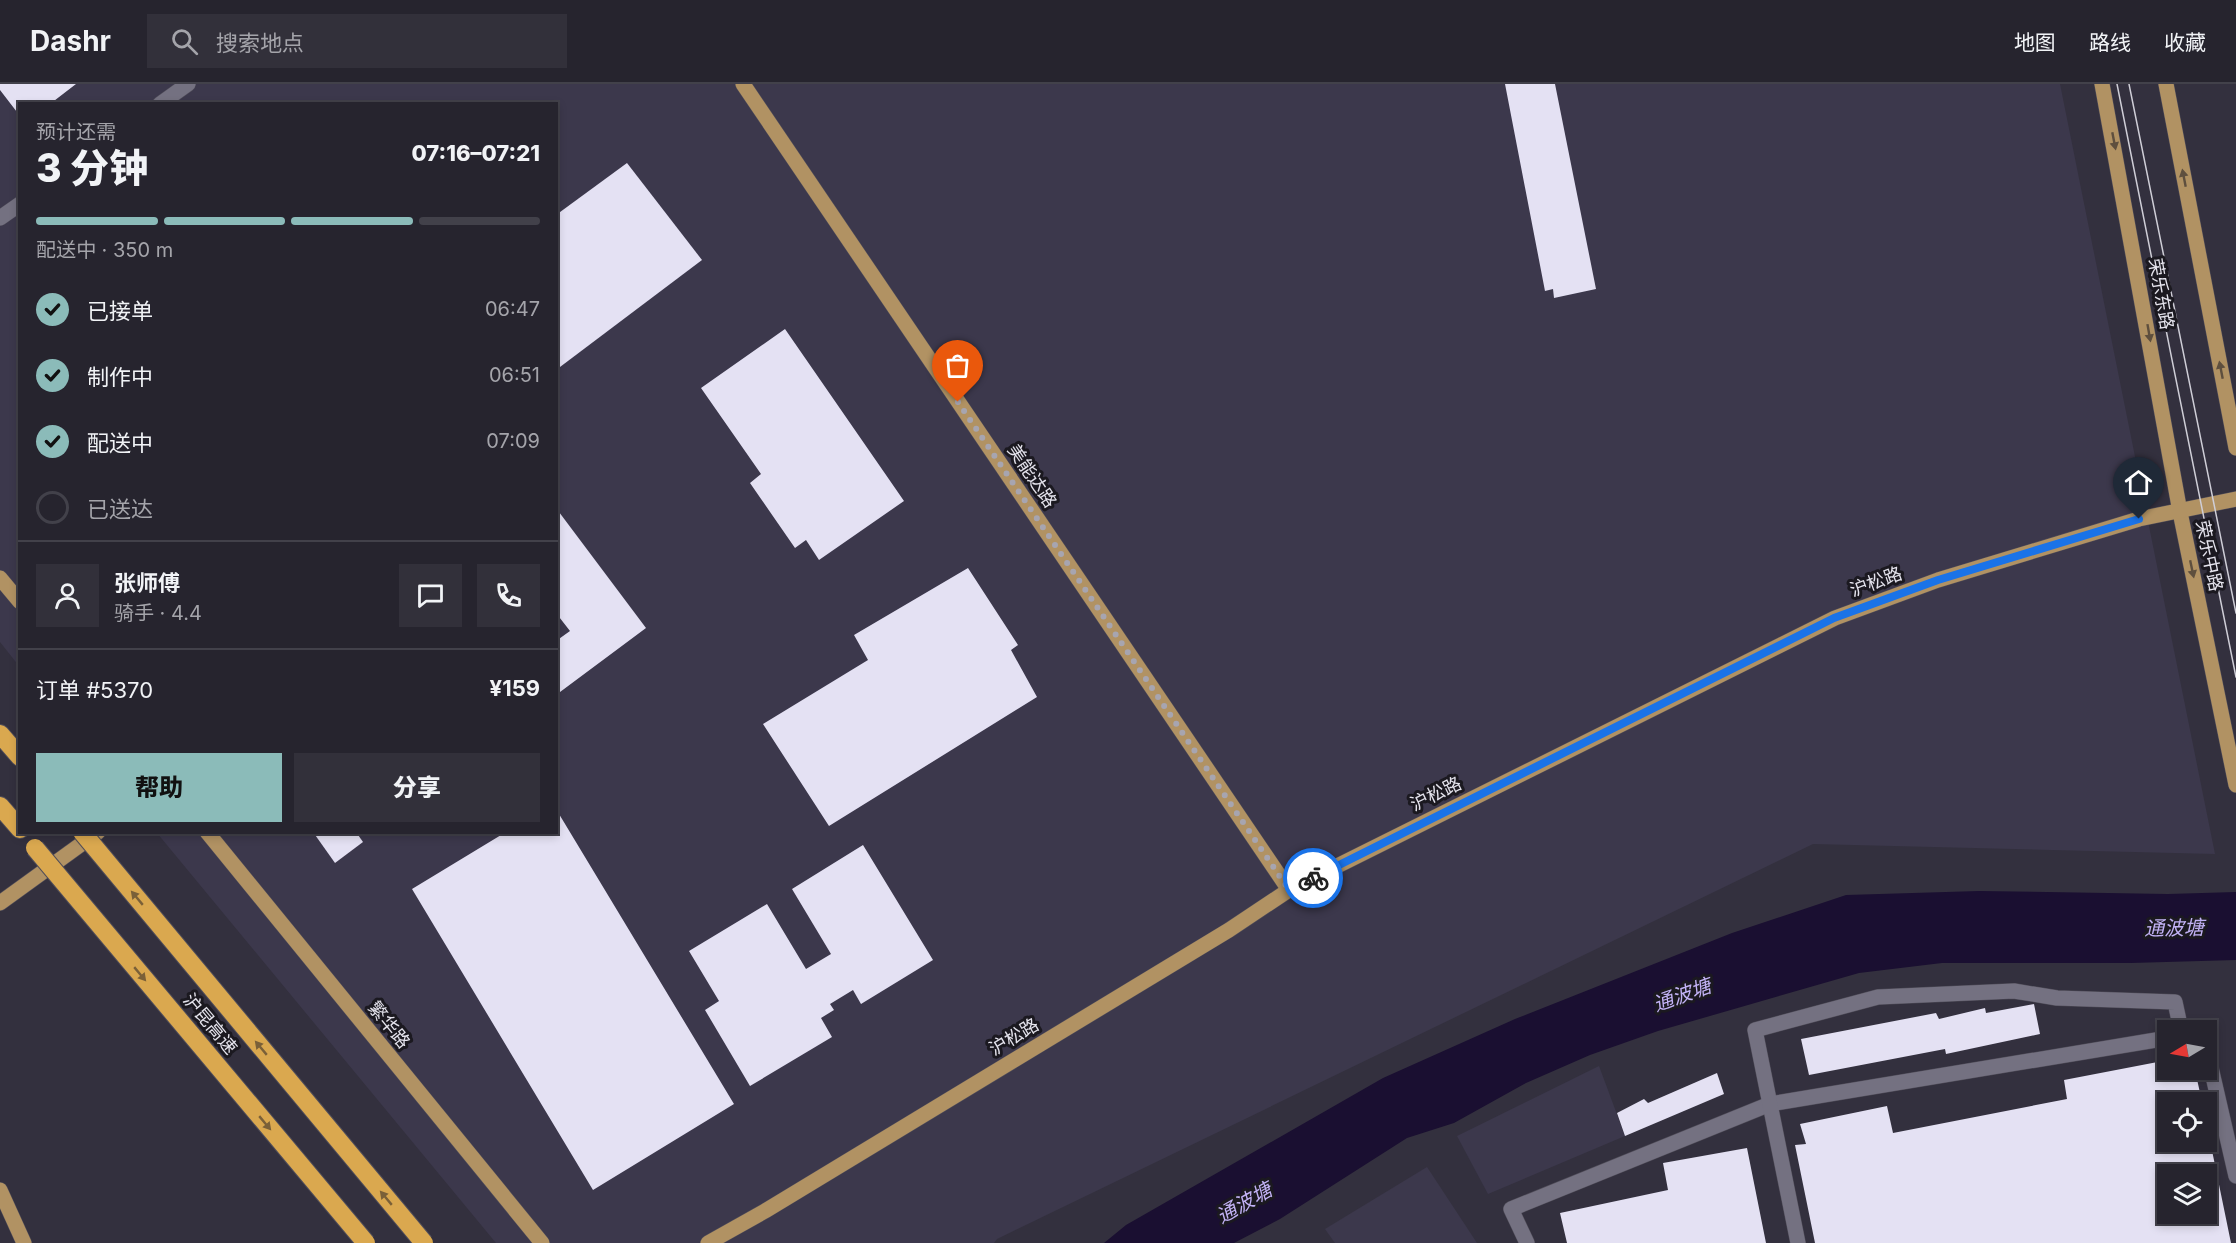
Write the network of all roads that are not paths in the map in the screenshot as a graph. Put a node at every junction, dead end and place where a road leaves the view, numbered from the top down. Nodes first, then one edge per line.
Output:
1 (188, 84) edge
2 (743, 84) edge
3 (2102, 84) edge
4 (2166, 84) edge
5 (163, 102) edge
6 (18, 205) edge
7 (0, 218) edge
8 (2236, 448) edge
9 (2236, 499) edge
10 (2180, 512) junction
11 (0, 578) edge
12 (18, 600) edge
13 (0, 734) edge
14 (18, 755) edge
15 (2236, 785) edge
16 (0, 806) edge
17 (18, 827) edge
18 (23, 834) edge
19 (84, 834) edge
20 (95, 834) edge
21 (209, 834) edge
22 (1289, 890) junction
23 (0, 903) edge
24 (2179, 1020) edge
25 (2157, 1040) edge
26 (2214, 1080) edge
27 (1770, 1104) junction
28 (2236, 1176) edge
29 (0, 1190) edge
30 (24, 1243) edge
31 (366, 1243) edge
32 (424, 1243) edge
33 (542, 1243) edge
34 (708, 1243) edge
35 (1527, 1243) edge
36 (1798, 1243) edge

1 - 5 street
2 - 22 main road, 美能达路
3 -> 10 main road, 荣乐东路
8 -> 4 main road
6 - 7 street
9 - 10 main road, 沪松路
10 -> 15 main road, 荣乐中路
10 - 22 main road, 沪松路
11 - 12 main road
13 - 14 highway
16 - 17 highway, 沪昆高速
18 -> 31 highway, 沪昆高速, bridge
32 -> 19 highway, 沪昆高速, bridge
20 - 23 main road
21 - 33 main road, 繁华路
22 - 34 main road, 沪松路
24 - 27 street
25 - 27 street
26 - 28 street
27 - 35 street
27 - 36 street
29 - 30 main road

